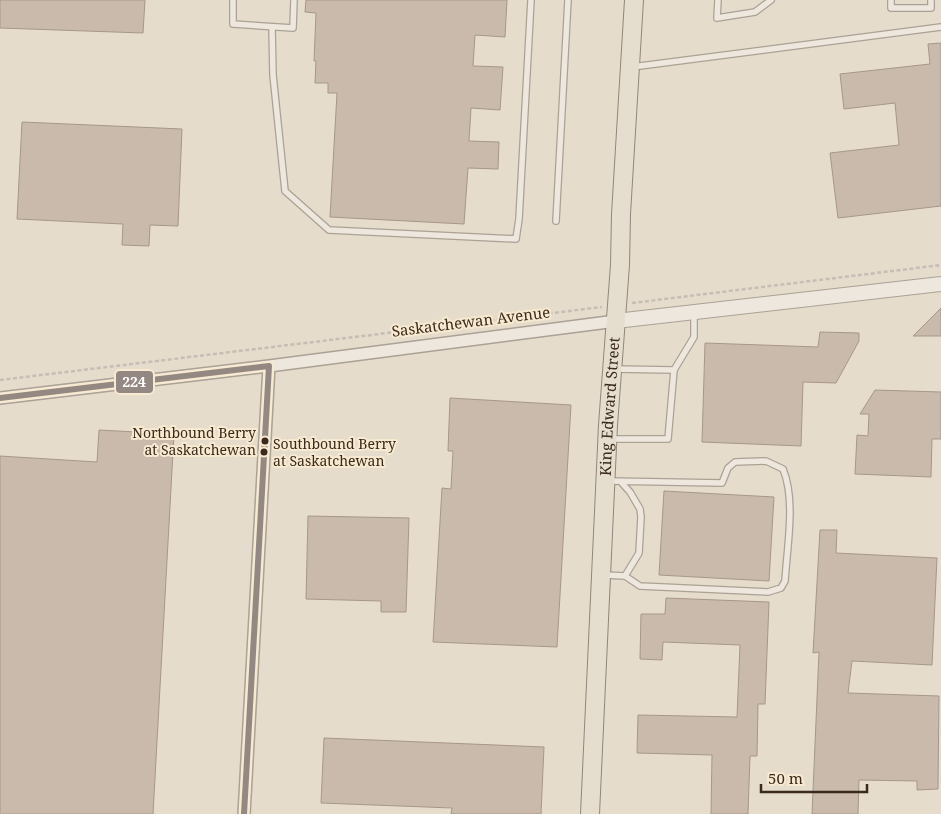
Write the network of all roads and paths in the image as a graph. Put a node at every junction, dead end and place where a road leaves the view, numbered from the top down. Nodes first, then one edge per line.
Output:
1 (233, 0) edge
2 (294, 0) edge
3 (531, 0) edge
4 (568, 0) edge
5 (634, 0) edge
6 (718, 0) edge
7 (772, 0) edge
8 (891, 0) edge
9 (931, 0) edge
10 (272, 27) junction
11 (941, 27) edge
12 (630, 68) junction
13 (556, 221) dead end
14 (941, 265) edge
15 (941, 284) edge
16 (694, 312) junction
17 (616, 313) junction
18 (269, 366) junction
19 (612, 369) junction
20 (674, 370) junction
21 (0, 380) edge
22 (0, 398) edge
23 (608, 439) junction
24 (614, 482) junction
25 (602, 574) junction
26 (625, 576) junction
27 (244, 814) edge
28 (590, 814) edge

1 - 10 lane
2 - 10 lane
3 - 10 lane
4 - 13 lane
5 - 12 main road, King Edward Street
6 - 7 lane
8 - 9 lane
11 - 12 lane
12 - 17 main road, King Edward Street
14 - 17 path, Saskatchewan Avenue
15 - 16 street, Saskatchewan Avenue
16 - 17 street, Saskatchewan Avenue
16 - 20 lane
17 - 18 street, Saskatchewan Avenue
17 - 19 main road, King Edward Street
17 - 21 path, Saskatchewan Avenue
18 - 22 street, Saskatchewan Avenue
18 - 27 street
19 - 20 lane
19 - 23 main road, King Edward Street
20 - 23 lane
23 - 24 main road, King Edward Street
24 - 25 main road, King Edward Street
24 - 26 lane
24 - 26 lane
25 - 26 lane
25 - 28 main road, King Edward Street

